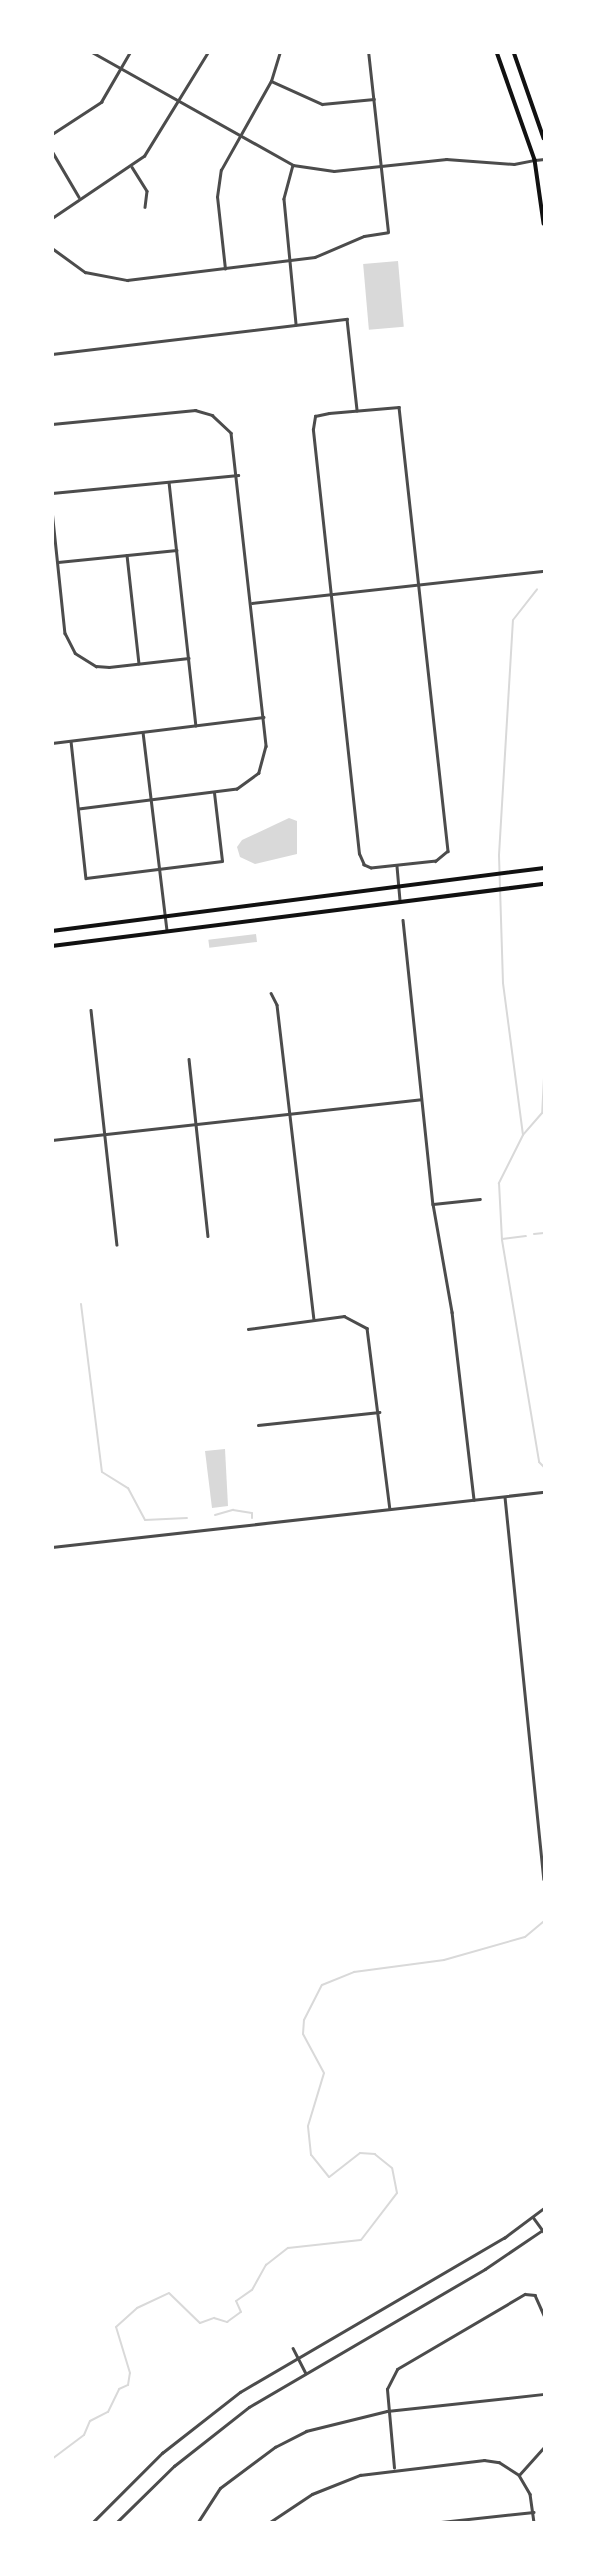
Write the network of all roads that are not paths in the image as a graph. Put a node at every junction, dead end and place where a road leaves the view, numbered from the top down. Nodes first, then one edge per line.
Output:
1 (92, 52) edge
2 (131, 52) edge
3 (208, 52) edge
4 (280, 52) edge
5 (368, 52) edge
6 (496, 52) edge
7 (514, 52) edge
8 (121, 69) junction
9 (271, 81) junction
10 (374, 99) junction
11 (180, 102) junction
12 (52, 134) edge
13 (238, 136) junction
14 (544, 138) edge
15 (52, 151) edge
16 (544, 159) edge
17 (535, 160) junction
18 (293, 166) junction
19 (132, 167) junction
20 (381, 167) junction
21 (79, 197) junction
22 (145, 206) dead end
23 (52, 218) edge
24 (544, 223) edge
25 (52, 248) edge
26 (290, 259) junction
27 (225, 269) junction
28 (296, 324) junction
29 (52, 354) edge
30 (357, 410) junction
31 (52, 424) edge
32 (238, 475) junction
33 (169, 482) junction
34 (52, 494) edge
35 (52, 510) edge
36 (176, 550) junction
37 (127, 555) junction
38 (58, 562) junction
39 (544, 571) edge
40 (419, 584) junction
41 (331, 594) junction
42 (252, 603) junction
43 (188, 658) junction
44 (139, 664) junction
45 (263, 717) junction
46 (196, 726) junction
47 (143, 732) junction
48 (71, 741) junction
49 (52, 743) edge
50 (214, 793) junction
51 (151, 800) junction
52 (79, 809) junction
53 (397, 866) junction
54 (544, 868) edge
55 (159, 869) junction
56 (544, 884) edge
57 (399, 886) junction
58 (400, 901) junction
59 (165, 918) junction
60 (403, 920) dead end
61 (52, 931) edge
62 (167, 931) junction
63 (52, 946) edge
64 (271, 993) dead end
65 (91, 1010) dead end
66 (189, 1059) dead end
67 (422, 1099) junction
68 (290, 1113) junction
69 (196, 1123) junction
70 (104, 1134) junction
71 (52, 1140) edge
72 (480, 1199) dead end
73 (433, 1204) junction
74 (208, 1236) dead end
75 (117, 1245) dead end
76 (314, 1320) junction
77 (248, 1329) dead end
78 (379, 1412) junction
79 (258, 1425) dead end
80 (544, 1492) edge
81 (505, 1497) junction
82 (474, 1500) junction
83 (390, 1510) junction
84 (52, 1547) edge
85 (544, 1880) edge
86 (544, 2208) edge
87 (533, 2217) junction
88 (544, 2230) edge
89 (544, 2315) edge
90 (293, 2348) dead end
91 (298, 2358) junction
92 (306, 2373) junction
93 (544, 2394) edge
94 (387, 2411) junction
95 (544, 2447) edge
96 (394, 2468) junction
97 (519, 2475) junction
98 (533, 2512) junction
99 (93, 2522) edge
100 (117, 2522) edge
101 (198, 2522) edge
102 (270, 2522) edge
103 (441, 2522) edge
104 (534, 2522) edge

1 - 8 street
2 - 8 street
3 - 11 street
4 - 9 street
5 - 10 street
6 - 17 main road
7 - 14 main road
8 - 11 street
8 - 12 street
9 - 10 street
9 - 13 street
10 - 20 street
11 - 13 street
11 - 19 street
13 - 18 street
13 - 27 street
15 - 21 street
16 - 17 street
17 - 20 street
17 - 24 main road
18 - 20 street
18 - 26 street
19 - 21 street
19 - 22 street
20 - 26 street
21 - 23 street
25 - 27 street
26 - 27 street
26 - 28 street
28 - 29 street
28 - 30 street
30 - 40 street
30 - 41 street
31 - 32 street
32 - 33 street
32 - 42 street
33 - 34 street
33 - 36 street
35 - 38 street
36 - 37 street
36 - 43 street
37 - 38 street
37 - 44 street
38 - 44 street
39 - 40 street
40 - 41 street
40 - 53 street
41 - 42 street
41 - 53 street
42 - 45 street
43 - 44 street
43 - 46 street
45 - 46 street
45 - 50 street
46 - 47 street
47 - 48 street
47 - 51 street
48 - 49 street
48 - 52 street
50 - 51 street
50 - 55 street
51 - 52 street
51 - 55 street
52 - 55 street
53 - 57 street
54 - 57 main road
55 - 59 street
56 - 58 main road
57 - 58 street
57 - 59 main road
58 - 62 main road
59 - 61 main road
59 - 62 street
60 - 67 street
62 - 63 main road
64 - 68 street
65 - 70 street
66 - 69 street
67 - 68 street
67 - 73 street
68 - 69 street
68 - 76 street
69 - 70 street
69 - 74 street
70 - 71 street
70 - 75 street
72 - 73 street
73 - 82 street
76 - 77 street
76 - 78 street
78 - 79 street
78 - 83 street
80 - 81 street
81 - 82 street
81 - 85 street
82 - 83 street
83 - 84 street
86 - 87 street
87 - 88 street
87 - 91 street
88 - 92 street
89 - 94 street
90 - 91 street
91 - 92 street
91 - 99 street
92 - 100 street
93 - 94 street
94 - 96 street
94 - 101 street
95 - 97 street
96 - 97 street
96 - 102 street
97 - 98 street
98 - 103 street
98 - 104 street

